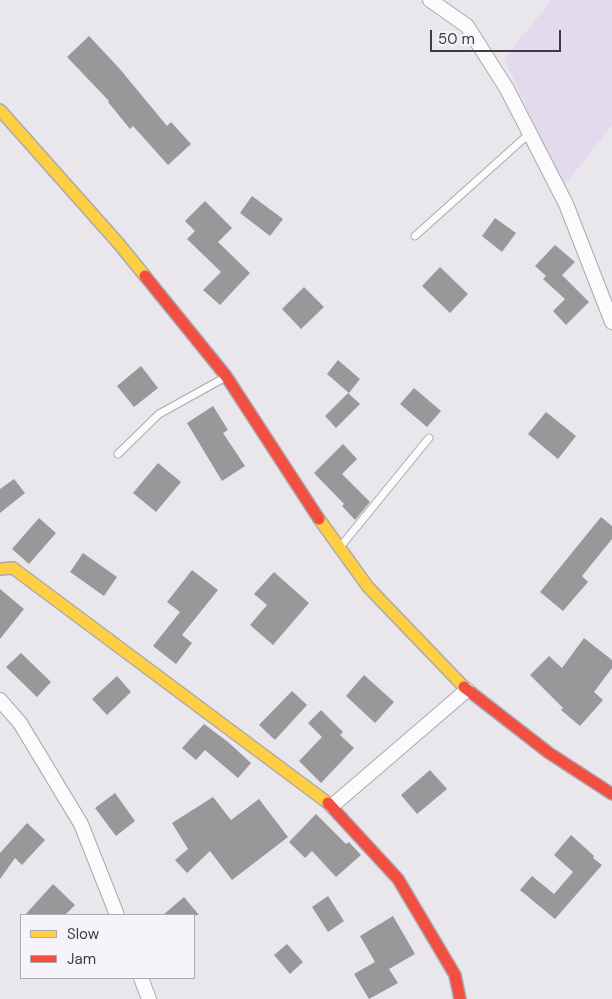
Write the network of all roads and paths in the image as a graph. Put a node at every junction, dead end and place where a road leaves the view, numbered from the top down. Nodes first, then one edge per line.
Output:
1 (430, 0) edge
2 (0, 110) edge
3 (530, 133) junction
4 (415, 236) dead end
5 (612, 322) edge
6 (226, 376) junction
7 (429, 438) dead end
8 (118, 454) dead end
9 (339, 548) junction
10 (0, 569) edge
11 (467, 690) junction
12 (0, 700) edge
13 (612, 794) edge
14 (332, 806) junction
15 (117, 914) edge
16 (141, 979) edge
17 (150, 999) edge
18 (460, 999) edge

1 - 3 street
2 - 6 street
3 - 4 lane
3 - 5 street
6 - 8 lane
6 - 9 street
7 - 9 lane
9 - 11 street
10 - 14 street
11 - 13 street
11 - 14 street
12 - 15 street
14 - 18 street
16 - 17 street

